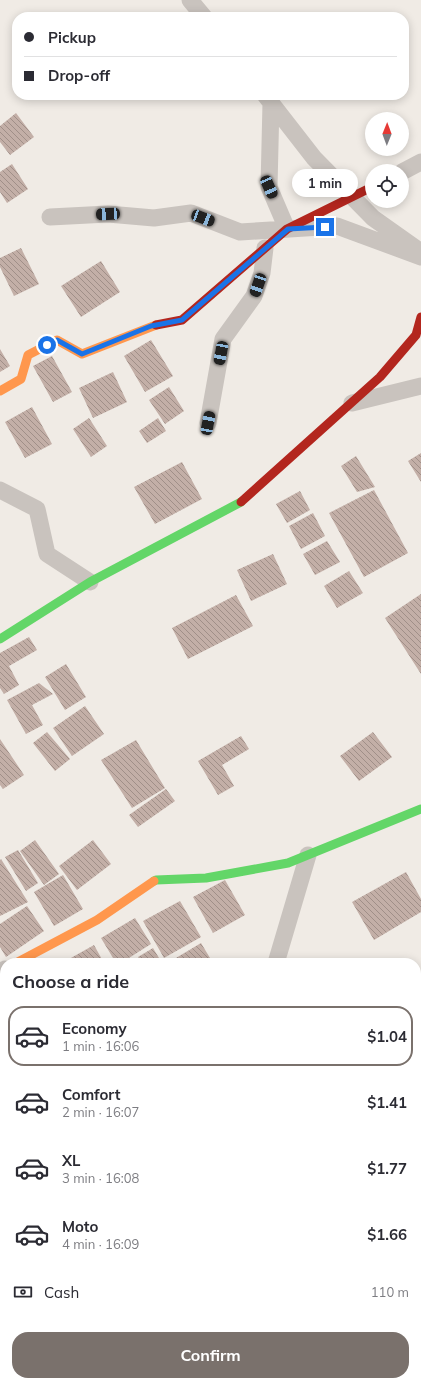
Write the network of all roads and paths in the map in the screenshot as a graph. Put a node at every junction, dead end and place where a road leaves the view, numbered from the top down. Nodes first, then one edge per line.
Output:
1 (190, 0) edge
2 (200, 12) edge
3 (268, 100) edge
4 (269, 100) edge
5 (421, 162) edge
6 (409, 168) edge
7 (365, 191) edge
8 (353, 197) junction
9 (50, 217) dead end
10 (288, 229) junction
11 (265, 248) junction
12 (421, 252) edge
13 (421, 257) edge
14 (421, 316) edge
15 (421, 386) edge
16 (0, 391) edge
17 (351, 403) junction
18 (208, 423) dead end
19 (0, 490) edge
20 (90, 582) junction
21 (0, 639) edge
22 (421, 809) edge
23 (308, 855) junction
24 (25, 958) edge
25 (277, 958) edge

1 - 2 street
3 - 10 street
4 - 8 street
5 - 6 street
7 - 8 street
8 - 10 street
8 - 12 street
9 - 10 street
10 - 11 street
10 - 13 street
11 - 16 street
11 - 18 street
14 - 17 street
15 - 17 street
17 - 20 street
19 - 20 street
20 - 21 street
22 - 23 street
23 - 24 street
23 - 25 street

